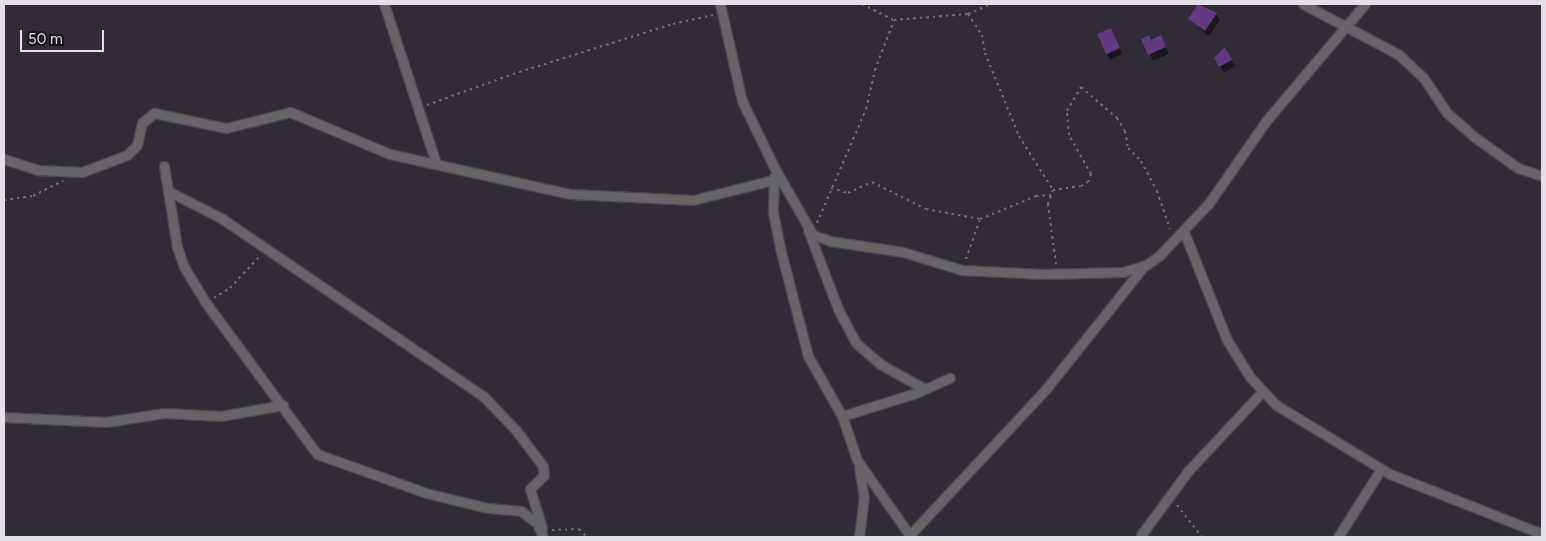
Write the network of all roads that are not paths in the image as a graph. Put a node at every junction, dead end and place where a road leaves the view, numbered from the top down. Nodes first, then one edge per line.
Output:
1 (384, 4) edge
2 (1303, 4) edge
3 (1365, 4) edge
4 (721, 8) edge
5 (1344, 28) junction
6 (4, 159) edge
7 (436, 163) junction
8 (164, 166) dead end
9 (775, 170) junction
10 (1542, 176) edge
11 (773, 180) junction
12 (168, 191) junction
13 (1184, 232) junction
14 (810, 233) junction
15 (1146, 265) junction
16 (950, 378) dead end
17 (925, 389) junction
18 (1262, 392) junction
19 (283, 405) junction
20 (842, 416) junction
21 (4, 417) edge
22 (857, 460) junction
23 (1381, 469) junction
24 (1141, 534) dead end
25 (1542, 534) edge
26 (543, 535) edge
27 (859, 537) edge
28 (909, 537) edge
29 (1338, 537) edge

1 - 7 street
2 - 5 street
3 - 5 street
4 - 9 street
5 - 10 street
5 - 13 street
6 - 7 street
7 - 11 street
8 - 12 street
9 - 11 street
9 - 14 street
11 - 20 street
12 - 19 street
12 - 26 street
13 - 15 street
13 - 18 street
14 - 15 street
14 - 17 street
15 - 28 street
16 - 17 street
17 - 20 street
18 - 23 street
18 - 24 street
19 - 21 street
19 - 26 street
20 - 22 street
22 - 27 street
22 - 28 street
23 - 25 street
23 - 29 street

